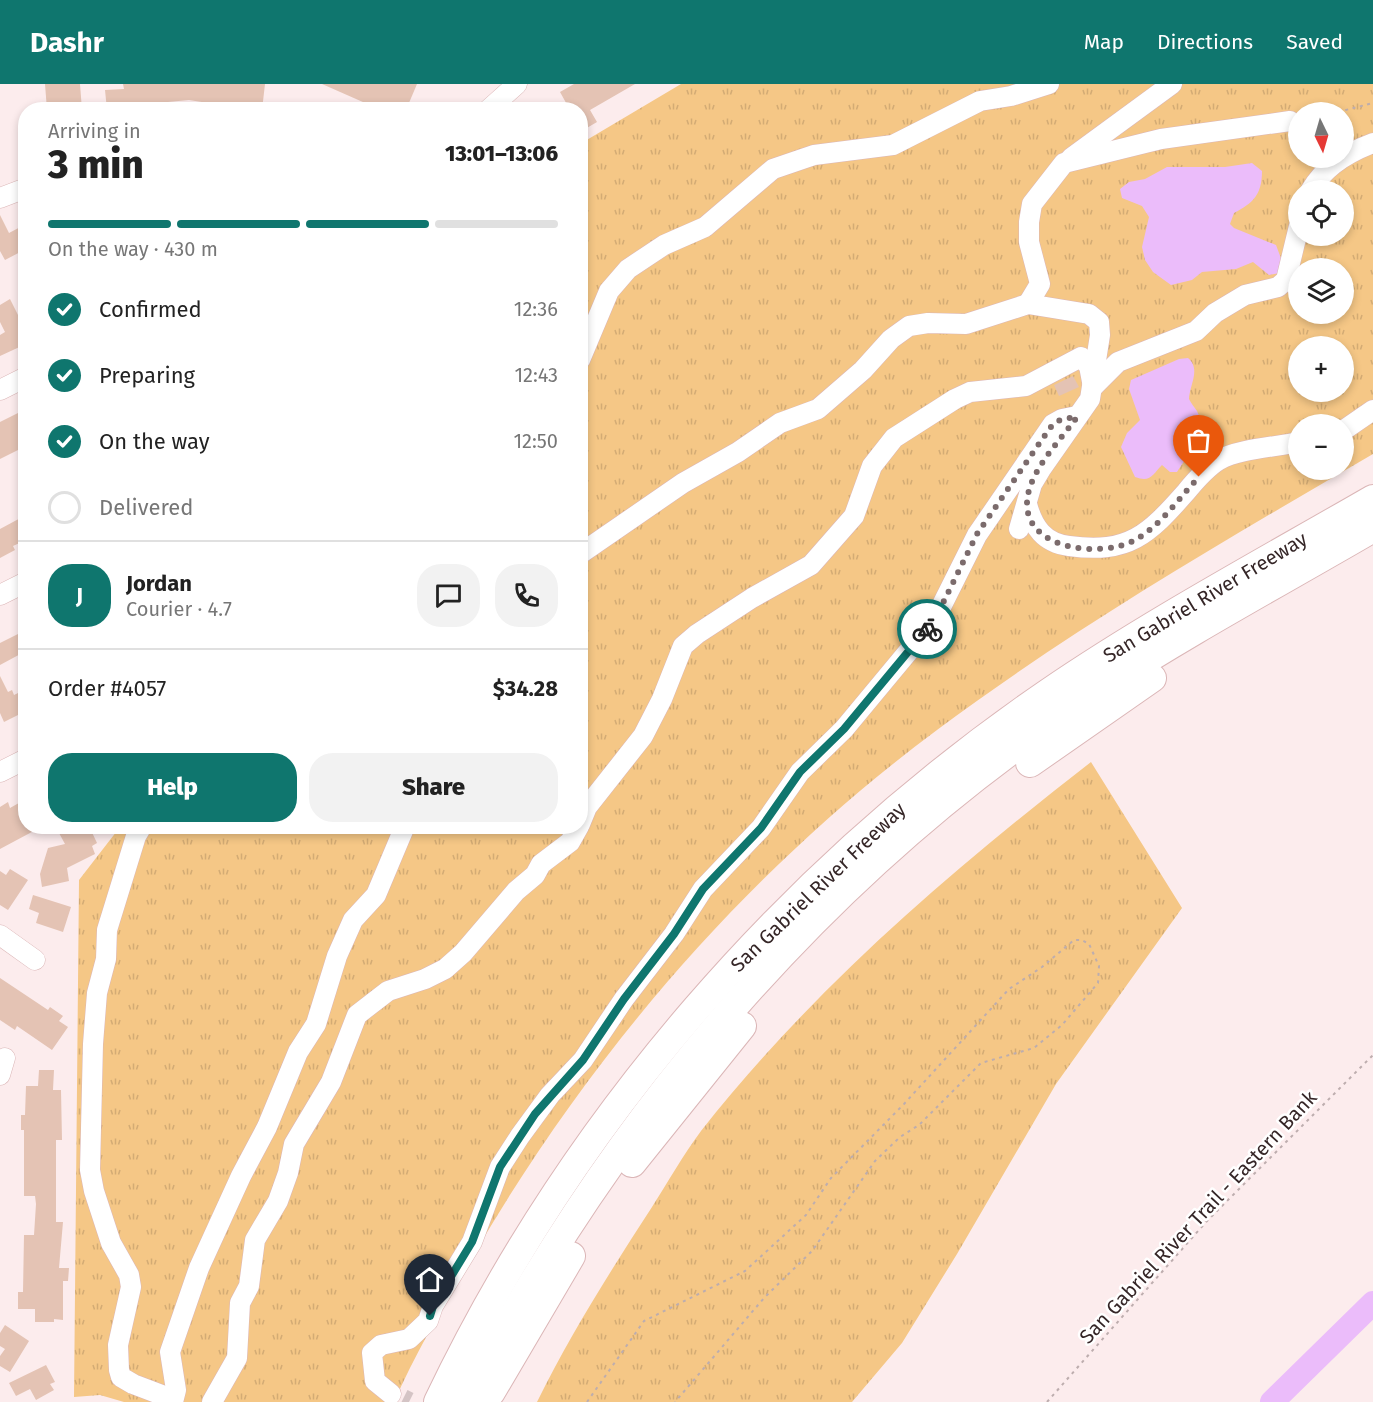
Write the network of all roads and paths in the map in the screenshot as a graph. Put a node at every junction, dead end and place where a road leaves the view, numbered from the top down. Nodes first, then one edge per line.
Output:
1 (517, 84) edge
2 (1049, 84) edge
3 (1172, 84) edge
4 (497, 102) edge
5 (1373, 104) edge
6 (1354, 108) edge
7 (1288, 121) edge
8 (1373, 142) edge
9 (1064, 163) junction
10 (1318, 180) edge
11 (18, 191) edge
12 (0, 198) edge
13 (1294, 246) edge
14 (1040, 284) junction
15 (1028, 304) junction
16 (1052, 306) junction
17 (588, 341) edge
18 (18, 381) edge
19 (1093, 387) junction
20 (0, 390) edge
21 (1373, 410) edge
22 (1077, 417) junction
23 (1354, 423) edge
24 (1288, 444) edge
25 (1373, 499) edge
26 (1027, 504) junction
27 (1373, 515) edge
28 (1373, 528) edge
29 (1018, 529) dead end
30 (588, 549) edge
31 (1373, 549) edge
32 (18, 586) edge
33 (0, 595) edge
34 (18, 763) edge
35 (0, 772) edge
36 (588, 806) edge
37 (137, 834) edge
38 (402, 834) edge
39 (575, 834) edge
40 (0, 935) edge
41 (35, 960) dead end
42 (1373, 1055) edge
43 (390, 1399) edge
44 (450, 1400) edge
45 (168, 1402) edge
46 (173, 1402) edge
47 (212, 1402) edge
48 (486, 1402) edge
49 (587, 1402) edge
50 (675, 1402) edge
51 (1047, 1402) edge

1 - 4 street
2 - 17 street
3 - 9 street
5 - 6 path
7 - 9 street
8 - 10 street
9 - 14 street
11 - 12 street
13 - 19 street
14 - 15 street
14 - 16 street
15 - 16 street
15 - 30 street
16 - 19 street
18 - 20 street
19 - 22 street
19 - 36 street
21 - 23 street
22 - 26 street
22 - 43 street
24 - 26 street
25 - 44 highway, San Gabriel River Freeway
26 - 29 street
27 - 44 highway
28 - 44 highway
31 - 48 highway, San Gabriel River Freeway
32 - 33 street
34 - 35 street
37 - 45 street
38 - 46 street
39 - 47 street
40 - 41 street
42 - 51 path, San Gabriel River Trail - Eastern Bank
49 - 50 path

